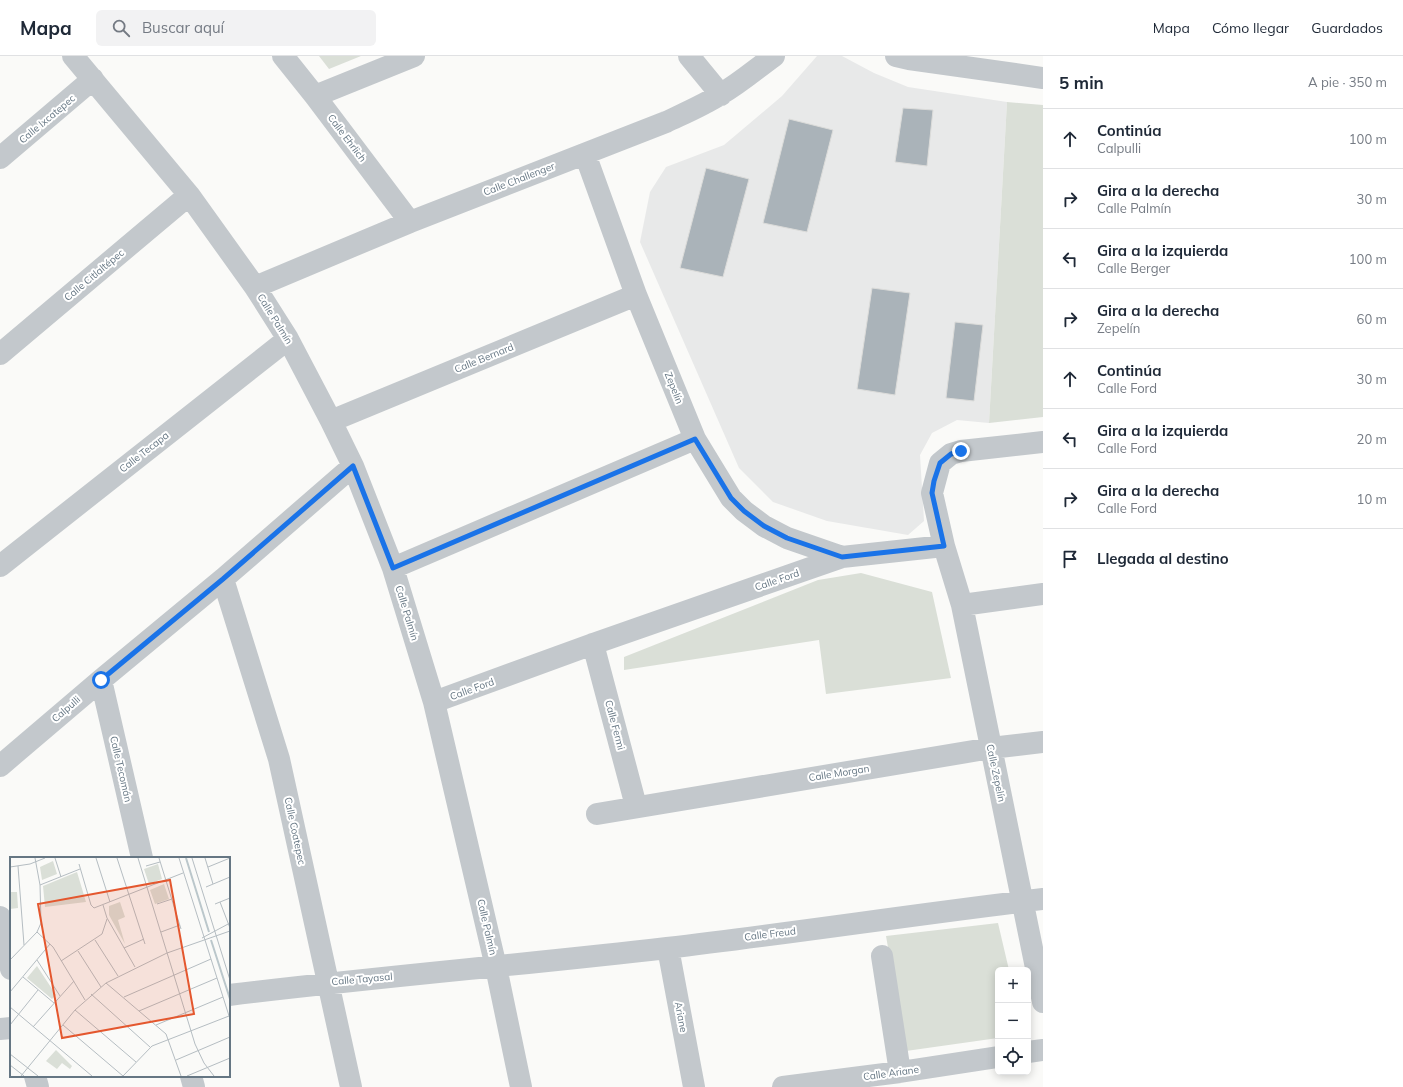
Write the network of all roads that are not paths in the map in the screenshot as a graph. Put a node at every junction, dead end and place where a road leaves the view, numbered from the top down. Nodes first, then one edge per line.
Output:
1 (73, 56) edge
2 (283, 56) edge
3 (414, 56) edge
4 (689, 56) edge
5 (774, 56) edge
6 (896, 56) edge
7 (1043, 78) edge
8 (93, 80) junction
9 (721, 95) junction
10 (315, 96) junction
11 (585, 154) junction
12 (0, 158) edge
13 (189, 195) junction
14 (410, 222) junction
15 (255, 287) junction
16 (636, 295) junction
17 (288, 338) junction
18 (0, 354) edge
19 (331, 421) junction
20 (695, 439) junction
21 (1043, 442) edge
22 (353, 466) junction
23 (944, 546) junction
24 (842, 557) junction
25 (0, 566) edge
26 (393, 568) junction
27 (223, 579) junction
28 (1043, 594) edge
29 (962, 605) junction
30 (593, 644) junction
31 (101, 680) junction
32 (434, 702) junction
33 (1043, 742) edge
34 (991, 748) junction
35 (0, 766) edge
36 (636, 806) junction
37 (597, 814) dead end
38 (142, 857) edge
39 (1033, 900) edge
40 (0, 917) edge
41 (668, 948) junction
42 (882, 956) dead end
43 (10, 964) edge
44 (496, 967) junction
45 (328, 983) junction
46 (230, 995) edge
47 (1043, 1002) edge
48 (10, 1028) edge
49 (0, 1030) edge
50 (1043, 1050) edge
51 (1031, 1052) edge
52 (995, 1057) edge
53 (900, 1072) junction
54 (35, 1077) edge
55 (191, 1077) edge
56 (38, 1087) edge
57 (194, 1087) edge
58 (351, 1087) edge
59 (521, 1087) edge
60 (694, 1087) edge
61 (783, 1087) edge

1 - 8 street, Calle Palmín
2 - 10 street, Calle Ehrlich
3 - 10 street
4 - 9 street
5 - 9 street, Calle Challenger
6 - 7 street
8 - 12 street, Calle Ixcatepec
8 - 13 street, Calle Palmín
9 - 11 street, Calle Challenger
10 - 14 street, Calle Ehrlich
11 - 14 street, Calle Challenger
11 - 16 street, Zepelín
13 - 15 street, Calle Palmín
13 - 18 street, Calle Citlaltépec
14 - 15 street, Calle Challenger
15 - 17 street, Calle Palmín
16 - 19 street, Calle Bernard
16 - 20 street, Zepelín
17 - 19 street, Calle Palmín
17 - 25 street, Calle Tecapa
19 - 22 street, Calle Palmín
20 - 24 street, Zepelín
20 - 26 street
21 - 23 street
22 - 26 street, Calle Palmín
22 - 27 street, Calpulli
23 - 24 street, Calle Ford
23 - 29 street, Calle Zepelín
24 - 30 street, Calle Ford
26 - 32 street, Calle Palmín
27 - 31 street, Calpulli
27 - 45 street, Calle Coatepec
28 - 29 street
29 - 34 street, Calle Zepelín
30 - 32 street, Calle Ford
30 - 36 street, Calle Fermi
31 - 35 street, Calpulli
31 - 38 street, Calle Tecomán
32 - 44 street, Calle Palmín
33 - 34 street, Calle Morgan
34 - 36 street, Calle Morgan
34 - 39 street, Calle Zepelín
36 - 37 street, Calle Morgan
39 - 41 street, Calle Freud
39 - 47 street, Calle Zepelín
40 - 43 street
41 - 44 street, Calle Freud
41 - 60 street, Ariane
42 - 53 street
44 - 45 street, Calle Tayasal
44 - 59 street, Calle Palmín
45 - 46 street, Calle Tayasal
45 - 58 street, Calle Coatepec
48 - 49 street
50 - 51 street
52 - 53 street, Calle Ariane
53 - 61 street, Calle Ariane
54 - 56 street
55 - 57 street

